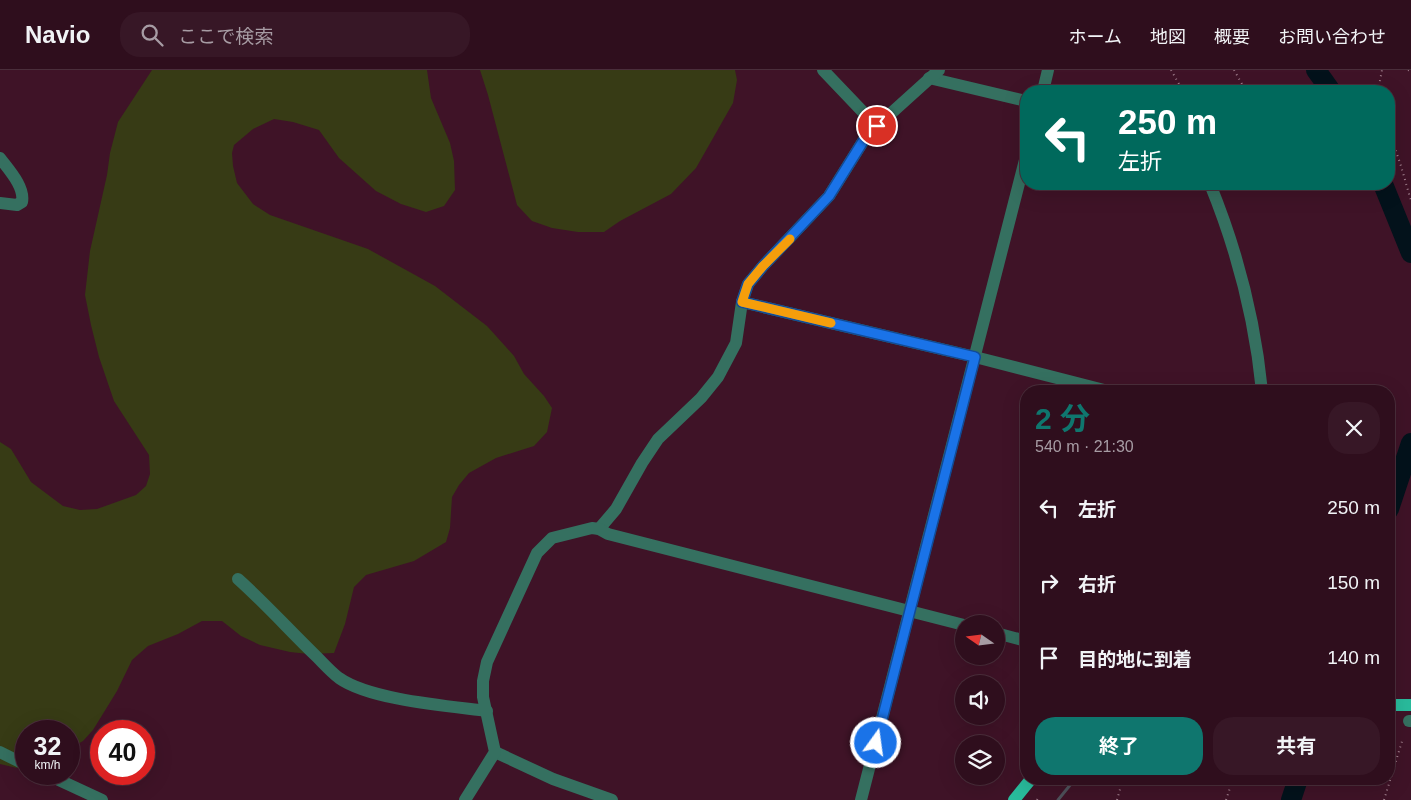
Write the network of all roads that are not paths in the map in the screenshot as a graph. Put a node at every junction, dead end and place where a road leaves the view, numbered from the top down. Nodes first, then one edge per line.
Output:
1 (823, 70) edge
2 (1048, 70) edge
3 (934, 74) edge
4 (1044, 85) edge
5 (1020, 99) edge
6 (867, 135) junction
7 (0, 158) edge
8 (1020, 180) edge
9 (1213, 190) edge
10 (0, 203) edge
11 (742, 302) junction
12 (975, 357) junction
13 (1085, 385) edge
14 (1261, 385) edge
15 (599, 530) junction
16 (238, 579) dead end
17 (909, 611) junction
18 (955, 623) edge
19 (1005, 635) edge
20 (1020, 639) edge
21 (1395, 705) edge
22 (1411, 705) edge
23 (487, 712) junction
24 (0, 752) edge
25 (495, 752) junction
26 (15, 760) edge
27 (70, 785) edge
28 (1026, 785) edge
29 (102, 800) edge
30 (465, 800) edge
31 (612, 800) edge
32 (861, 800) edge
33 (1014, 800) edge

1 - 6 street
2 - 4 street
3 - 5 street
3 - 6 street
6 - 11 street
7 - 10 street
8 - 12 street
9 - 14 street
11 - 12 street
11 - 15 street
12 - 13 street
12 - 17 street
15 - 17 street
15 - 23 street
16 - 23 street
17 - 18 street
17 - 32 street
19 - 20 street
21 - 22 main road
23 - 25 street
24 - 26 street
25 - 30 street
25 - 31 street
27 - 29 street
28 - 33 main road

